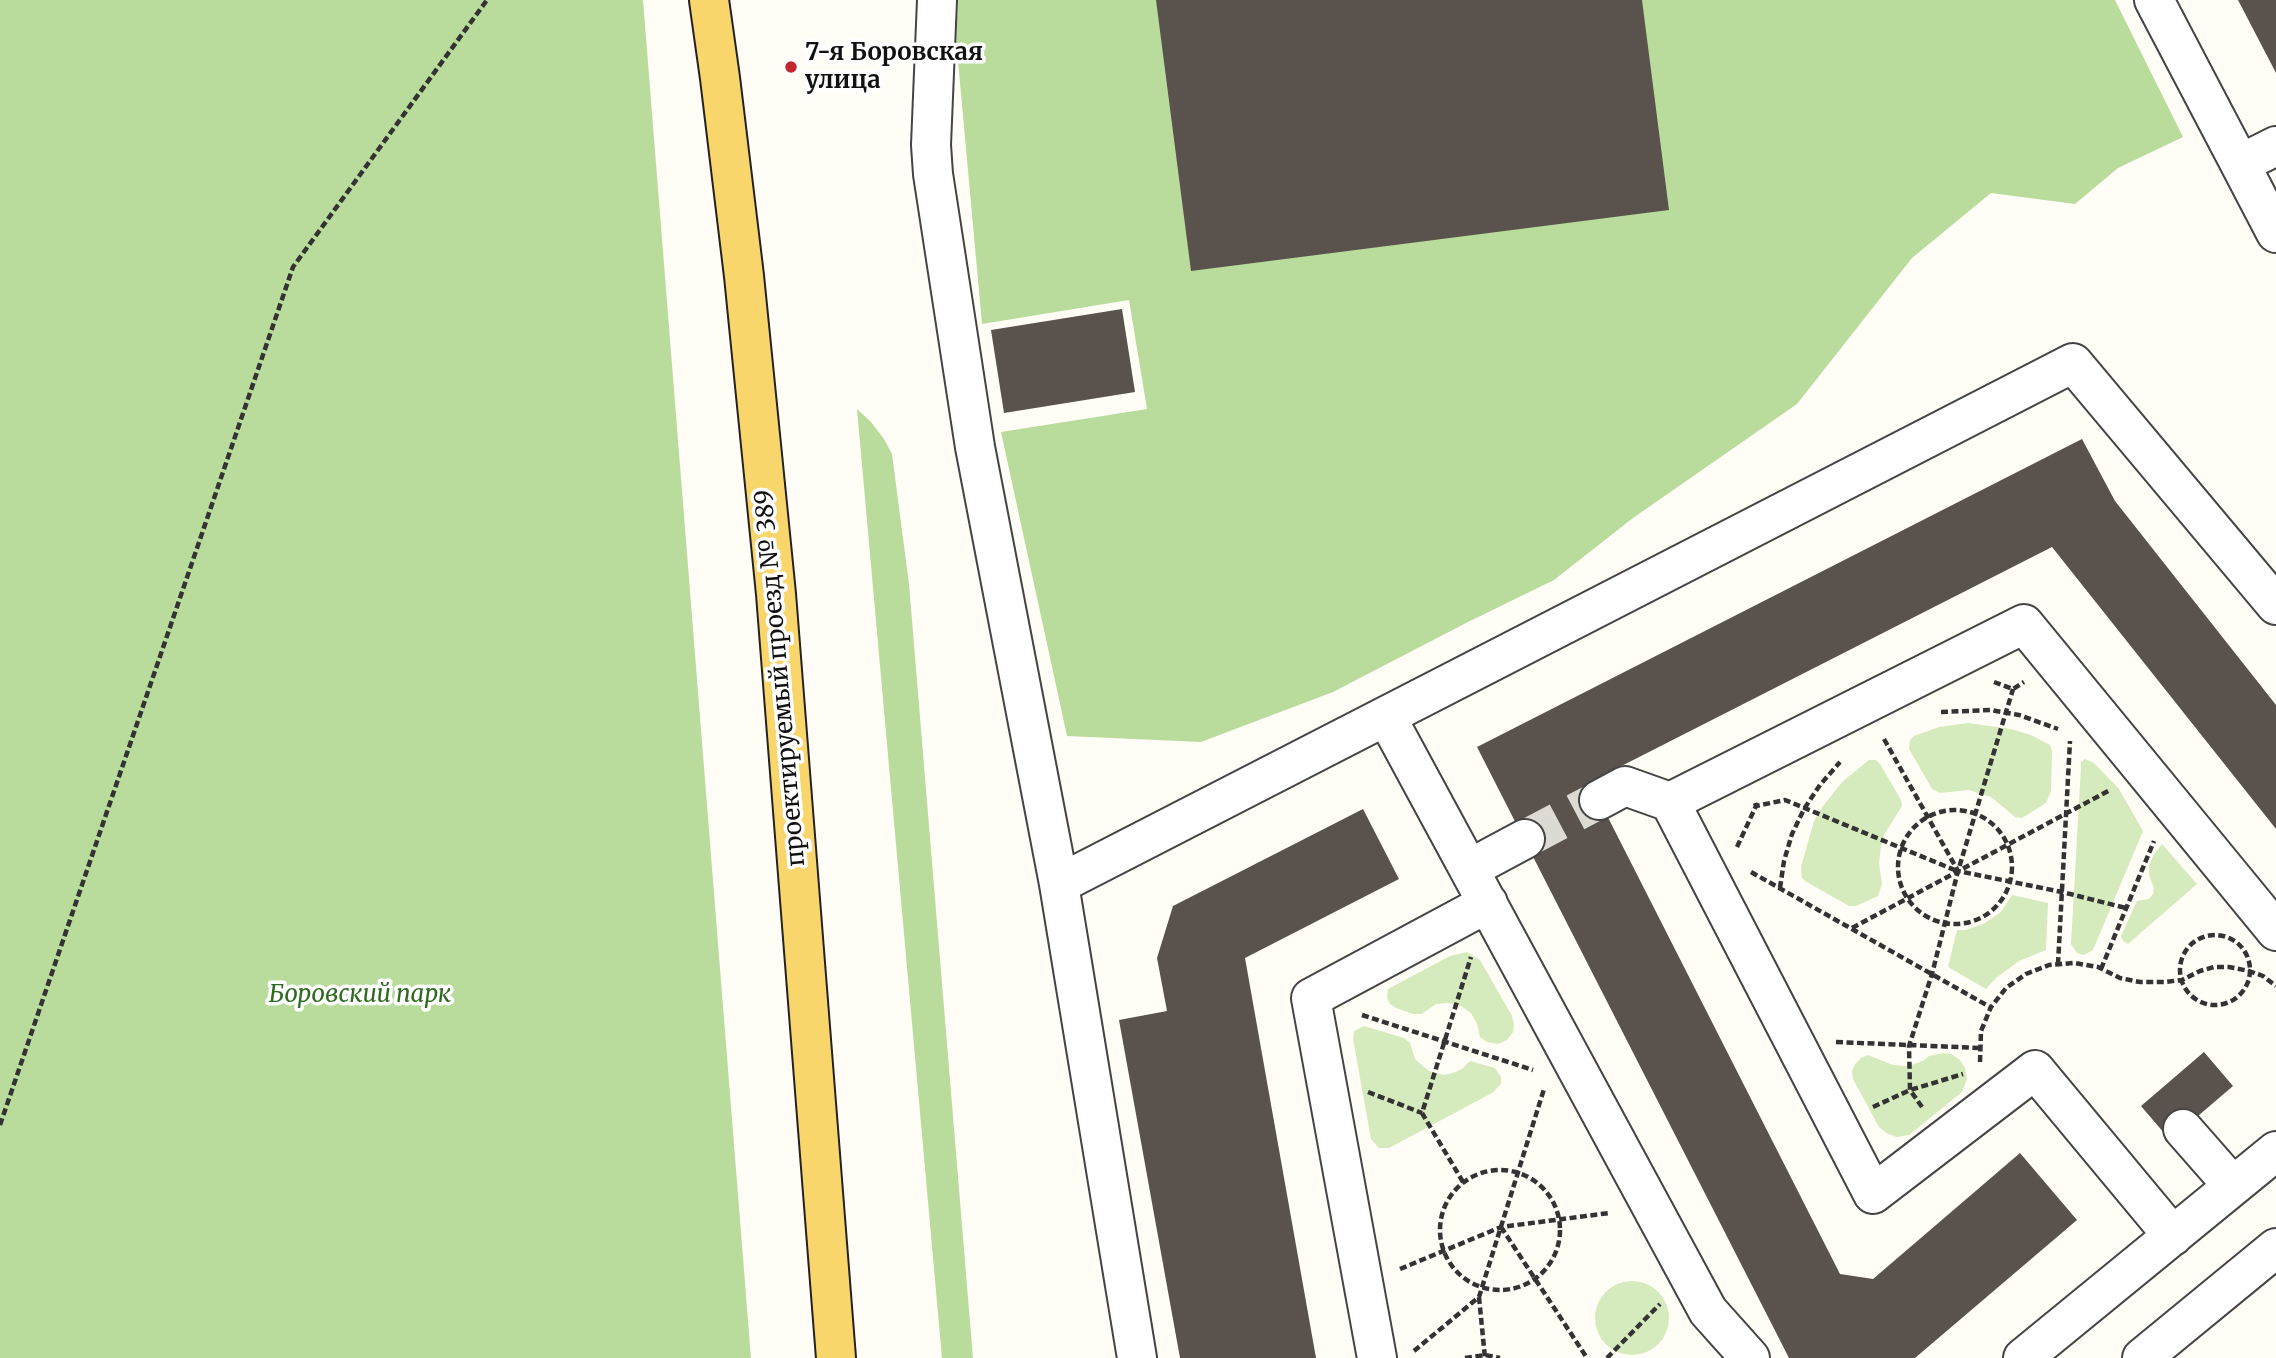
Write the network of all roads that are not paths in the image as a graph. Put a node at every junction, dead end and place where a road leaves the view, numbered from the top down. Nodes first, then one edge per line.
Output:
1 (709, 0) edge
2 (937, 0) edge
3 (2154, 0) edge
4 (2276, 146) edge
5 (2240, 164) junction
6 (2276, 233) edge
7 (2276, 605) edge
8 (1386, 716) junction
9 (1599, 800) tunnel mouth
10 (1670, 802) junction
11 (1525, 839) tunnel mouth
12 (1469, 869) junction
13 (1059, 884) junction
14 (1488, 903) junction
15 (2276, 931) edge
16 (2183, 1129) dead end
17 (2260, 1174) edge
18 (2173, 1236) junction
19 (2276, 1248) edge
20 (836, 1358) edge
21 (1137, 1358) edge
22 (1377, 1358) edge
23 (1750, 1358) edge
24 (2023, 1358) edge
25 (2142, 1358) edge

1 - 20 main road, проектируемый проезд № 389
2 - 13 lane
3 - 5 lane
4 - 5 lane
5 - 6 lane
7 - 8 lane
8 - 12 lane
8 - 13 lane
9 - 10 lane
10 - 15 lane
10 - 18 lane
11 - 12 lane
12 - 14 lane
13 - 21 lane
14 - 22 lane
14 - 23 lane
16 - 17 lane
17 - 18 lane
18 - 24 lane
19 - 25 lane

